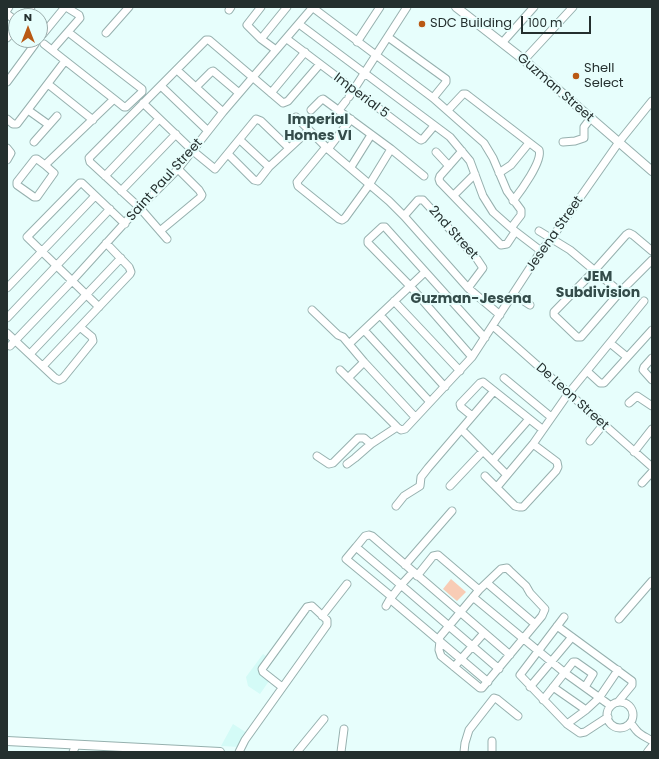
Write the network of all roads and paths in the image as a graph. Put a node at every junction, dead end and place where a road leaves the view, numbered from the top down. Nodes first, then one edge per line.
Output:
1 (10, 7) edge
2 (65, 7) edge
3 (129, 7) edge
4 (261, 7) edge
5 (287, 7) edge
6 (312, 7) edge
7 (380, 7) edge
8 (407, 7) edge
9 (456, 7) edge
10 (573, 7) edge
11 (532, 8) edge
12 (7, 10) edge
13 (299, 24) junction
14 (48, 26) edge
15 (68, 32) junction
16 (106, 33) dead end
17 (388, 37) junction
18 (262, 39) junction
19 (287, 39) junction
20 (357, 42) junction
21 (502, 43) junction
22 (48, 47) edge
23 (30, 48) edge
24 (52, 50) junction
25 (276, 50) junction
26 (305, 52) junction
27 (376, 56) junction
28 (524, 60) junction
29 (65, 62) junction
30 (320, 64) junction
31 (177, 70) junction
32 (364, 74) junction
33 (252, 77) junction
34 (7, 82) edge
35 (48, 84) junction
36 (161, 86) junction
37 (196, 87) junction
38 (354, 90) junction
39 (239, 93) junction
40 (270, 93) junction
41 (433, 98) junction
42 (114, 99) junction
43 (652, 101) edge
44 (143, 104) junction
45 (28, 110) junction
46 (311, 110) dead end
47 (339, 110) junction
48 (448, 110) junction
49 (223, 112) junction
50 (57, 116) dead end
51 (296, 117) dead end
52 (7, 119) edge
53 (159, 119) junction
54 (351, 119) junction
55 (590, 119) junction
56 (93, 120) junction
57 (49, 125) junction
58 (434, 126) junction
59 (208, 131) junction
60 (308, 131) junction
61 (176, 134) junction
62 (371, 135) junction
63 (240, 140) junction
64 (34, 142) dead end
65 (563, 142) dead end
66 (619, 142) junction
67 (529, 143) junction
68 (289, 148) junction
69 (327, 148) junction
70 (391, 149) junction
71 (193, 151) junction
72 (436, 152) dead end
73 (462, 152) junction
74 (228, 154) junction
75 (45, 165) junction
76 (448, 166) junction
77 (269, 167) junction
78 (351, 167) junction
79 (178, 169) junction
80 (652, 171) edge
81 (499, 173) junction
82 (475, 174) junction
83 (105, 176) junction
84 (424, 176) dead end
85 (369, 185) junction
86 (121, 191) junction
87 (454, 195) junction
88 (95, 196) junction
89 (513, 201) junction
90 (140, 208) junction
91 (110, 209) junction
92 (404, 216) junction
93 (125, 224) junction
94 (513, 230) junction
95 (160, 231) junction
96 (539, 231) dead end
97 (167, 239) dead end
98 (551, 239) junction
99 (106, 243) junction
100 (541, 251) junction
101 (652, 251) edge
102 (42, 252) junction
103 (121, 258) junction
104 (652, 260) edge
105 (56, 266) junction
106 (594, 271) junction
107 (425, 272) junction
108 (72, 281) junction
109 (410, 286) junction
110 (7, 288) edge
111 (468, 288) junction
112 (620, 292) junction
113 (85, 294) junction
114 (513, 294) junction
115 (394, 301) junction
116 (644, 301) dead end
117 (530, 305) dead end
118 (99, 307) junction
119 (312, 310) dead end
120 (380, 315) junction
121 (500, 315) junction
122 (7, 318) edge
123 (493, 326) junction
124 (80, 327) junction
125 (364, 330) junction
126 (652, 330) edge
127 (7, 333) edge
128 (484, 338) junction
129 (13, 343) junction
130 (610, 343) junction
131 (350, 344) junction
132 (30, 354) junction
133 (472, 357) junction
134 (627, 358) junction
135 (652, 358) edge
136 (364, 362) junction
137 (43, 366) junction
138 (340, 370) dead end
139 (460, 371) junction
140 (588, 372) junction
141 (348, 378) junction
142 (504, 378) dead end
143 (652, 380) edge
144 (445, 387) junction
145 (494, 391) junction
146 (568, 394) junction
147 (430, 402) junction
148 (629, 403) dead end
149 (652, 406) edge
150 (472, 416) junction
151 (415, 417) junction
152 (551, 417) junction
153 (529, 419) junction
154 (603, 425) junction
155 (397, 427) junction
156 (542, 429) junction
157 (652, 429) edge
158 (462, 430) junction
159 (590, 441) dead end
160 (371, 444) junction
161 (533, 444) junction
162 (483, 450) junction
163 (634, 452) junction
164 (317, 456) dead end
165 (492, 460) junction
166 (347, 464) dead end
167 (652, 467) edge
168 (652, 472) edge
169 (507, 475) junction
170 (485, 476) dead end
171 (642, 483) dead end
172 (450, 486) dead end
173 (497, 487) junction
174 (396, 506) dead end
175 (452, 511) dead end
176 (356, 547) junction
177 (405, 566) junction
178 (415, 574) junction
179 (652, 581) edge
180 (487, 583) junction
181 (347, 584) dead end
182 (401, 585) junction
183 (479, 590) junction
184 (473, 597) junction
185 (391, 598) junction
186 (386, 606) dead end
187 (460, 613) junction
188 (322, 616) junction
189 (564, 617) dead end
190 (619, 619) dead end
191 (535, 624) junction
192 (449, 626) junction
193 (557, 626) junction
194 (484, 633) junction
195 (572, 637) junction
196 (439, 640) junction
197 (523, 640) junction
198 (472, 646) junction
199 (537, 651) junction
200 (510, 655) junction
201 (461, 658) junction
202 (552, 663) junction
203 (454, 667) junction
204 (499, 669) junction
205 (618, 670) junction
206 (565, 673) junction
207 (488, 682) junction
208 (282, 687) junction
209 (530, 687) junction
210 (553, 687) junction
211 (584, 687) junction
212 (599, 698) junction
213 (543, 700) junction
214 (618, 702) junction
215 (611, 706) junction
216 (586, 710) junction
217 (518, 716) dead end
218 (608, 718) junction
219 (324, 719) dead end
220 (567, 724) junction
221 (632, 725) junction
222 (344, 729) dead end
223 (7, 741) edge
224 (492, 741) dead end
225 (652, 741) edge
226 (652, 747) edge
227 (74, 748) edge
228 (211, 752) edge
229 (220, 752) edge
230 (239, 752) edge
231 (297, 752) edge
232 (341, 752) edge
233 (464, 752) edge
234 (492, 752) edge
235 (648, 752) edge

1 - 12 street
2 - 14 street
2 - 15 street
3 - 16 street
4 - 18 street
5 - 18 street
6 - 13 street, Saint Paul Street
6 - 20 street
7 - 20 street
8 - 17 street
9 - 21 main road, Guzman Street
10 - 28 street
11 - 21 street
13 - 19 street, Saint Paul Street
13 - 32 street
15 - 24 street
15 - 42 street
17 - 27 street
17 - 41 street
18 - 25 street
19 - 25 street, Saint Paul Street
19 - 26 street, Imperial 5
20 - 27 street
21 - 28 main road, Guzman Street
22 - 24 street
23 - 34 street
24 - 29 street
25 - 33 street, Saint Paul Street
26 - 30 street, Imperial 5
26 - 40 street
27 - 32 street
27 - 41 street
28 - 55 main road, Guzman Street
29 - 35 street
29 - 42 street
30 - 38 street, Imperial 5
30 - 40 street
31 - 33 street
31 - 36 street
31 - 37 street
32 - 38 street
32 - 58 street
33 - 39 street, Saint Paul Street
33 - 40 street
35 - 45 street
35 - 56 street
36 - 44 street
36 - 59 street
37 - 39 street
37 - 49 street
38 - 47 street
38 - 58 street, Imperial 5
39 - 49 street, Saint Paul Street
41 - 48 street
42 - 56 street
43 - 66 street, Jesena Street
44 - 53 street
44 - 83 street
45 - 52 street
45 - 57 street
46 - 47 street
47 - 54 street
48 - 67 street
48 - 81 street
49 - 59 street, Saint Paul Street
50 - 57 street
51 - 60 street
53 - 61 street
53 - 83 street
54 - 62 street
54 - 69 street
55 - 65 street
55 - 66 main road, Guzman Street
56 - 75 street
57 - 64 street
58 - 73 street
59 - 71 street, Saint Paul Street
60 - 68 street
60 - 69 street
61 - 71 street
61 - 86 street
62 - 70 street
62 - 78 street
63 - 68 street
63 - 74 street
63 - 77 street
66 - 80 main road, Guzman Street
66 - 98 street, Jesena Street
67 - 81 street
67 - 89 street
68 - 77 street
69 - 78 street
69 - 85 street
70 - 84 street
70 - 85 street
71 - 74 street
71 - 79 street, Saint Paul Street
72 - 76 street
73 - 76 street
73 - 82 street
74 - 77 street
75 - 75 street
76 - 87 street
78 - 85 street
79 - 90 street, Saint Paul Street
79 - 95 street
81 - 89 street
82 - 87 street
82 - 94 street
83 - 86 street
85 - 92 street
86 - 90 street
87 - 94 street
88 - 91 street
88 - 102 street
88 - 102 street
89 - 94 street
90 - 93 street, Saint Paul Street
90 - 95 street
91 - 93 street
91 - 105 street
92 - 111 street
92 - 111 street, 2nd Street
93 - 99 street, Saint Paul Street
94 - 100 street
95 - 97 street
96 - 98 street
98 - 100 street, Jesena Street
98 - 106 street
99 - 103 street
99 - 108 street, Saint Paul Street
100 - 114 street, Jesena Street
101 - 106 street
102 - 105 street
102 - 110 street
103 - 113 street
103 - 118 street
104 - 112 street
105 - 108 street
105 - 122 street
106 - 112 street
106 - 112 street
107 - 109 street
107 - 109 street
107 - 128 street
108 - 113 street
108 - 129 street, Saint Paul Street
109 - 115 street
109 - 133 street
111 - 121 street
113 - 118 street
113 - 132 street
114 - 117 street
114 - 121 street, Jesena Street
115 - 120 street
115 - 139 street
116 - 130 street
118 - 124 street
119 - 131 street
120 - 125 street
120 - 144 street
121 - 123 street, Jesena Street
123 - 128 street, Jesena Street
123 - 146 street, De Leon Street
124 - 137 street
124 - 137 street
125 - 131 street
125 - 147 street
126 - 134 street
127 - 129 street
128 - 133 street, Jesena Street
129 - 132 street
130 - 134 street
130 - 140 street
131 - 136 street
132 - 137 street
133 - 139 street, Jesena Street
134 - 140 street
135 - 143 street
136 - 141 street
136 - 151 street
138 - 141 street
139 - 144 street, Jesena Street
140 - 146 street
141 - 155 street
142 - 152 street
144 - 147 street, Jesena Street
145 - 150 street
145 - 150 street
145 - 153 street
146 - 152 street
146 - 154 street, De Leon Street
147 - 151 street, Jesena Street
148 - 149 street
150 - 158 street
151 - 155 street, Jesena Street
152 - 156 street
153 - 156 street
153 - 165 street
154 - 159 street
154 - 163 street, De Leon Street
155 - 160 street
156 - 161 street
157 - 163 street
158 - 162 street
158 - 174 street
160 - 164 street
160 - 166 street
161 - 169 street
161 - 173 street
162 - 165 street
162 - 172 street
163 - 167 street, De Leon Street
165 - 169 street
168 - 171 street
169 - 173 street
170 - 173 street
175 - 177 street
176 - 177 street
176 - 182 street
176 - 185 street
177 - 178 street
178 - 182 street
178 - 183 street
178 - 187 street
179 - 190 street
180 - 183 street
180 - 191 street
180 - 191 street
181 - 188 street
182 - 185 street
182 - 192 street
183 - 184 street
184 - 187 street
184 - 197 street
185 - 186 street
185 - 196 street
187 - 192 street
187 - 194 street
188 - 208 street
188 - 208 street
189 - 193 street
191 - 197 street
192 - 196 street
192 - 198 street
193 - 195 street
193 - 199 street
194 - 198 street
194 - 200 street
195 - 202 street
195 - 205 street
196 - 201 street
196 - 203 street
197 - 199 street
197 - 200 street
198 - 201 street
198 - 204 street
199 - 202 street
199 - 209 street
200 - 204 street
201 - 203 street
201 - 207 street
202 - 206 street
202 - 209 street
203 - 207 street
204 - 207 street
205 - 212 street
205 - 214 street
206 - 210 street
206 - 211 street
206 - 211 street
208 - 230 street
209 - 213 street
210 - 213 street
210 - 216 street
211 - 212 street
212 - 215 street
212 - 216 street
213 - 220 street
214 - 215 street
214 - 221 street
215 - 218 street
216 - 220 street
217 - 233 street
218 - 220 street
218 - 221 street
219 - 231 street
221 - 225 street
222 - 232 street
223 - 227 main road
224 - 234 street
226 - 235 main road
227 - 228 main road
228 - 229 main road

